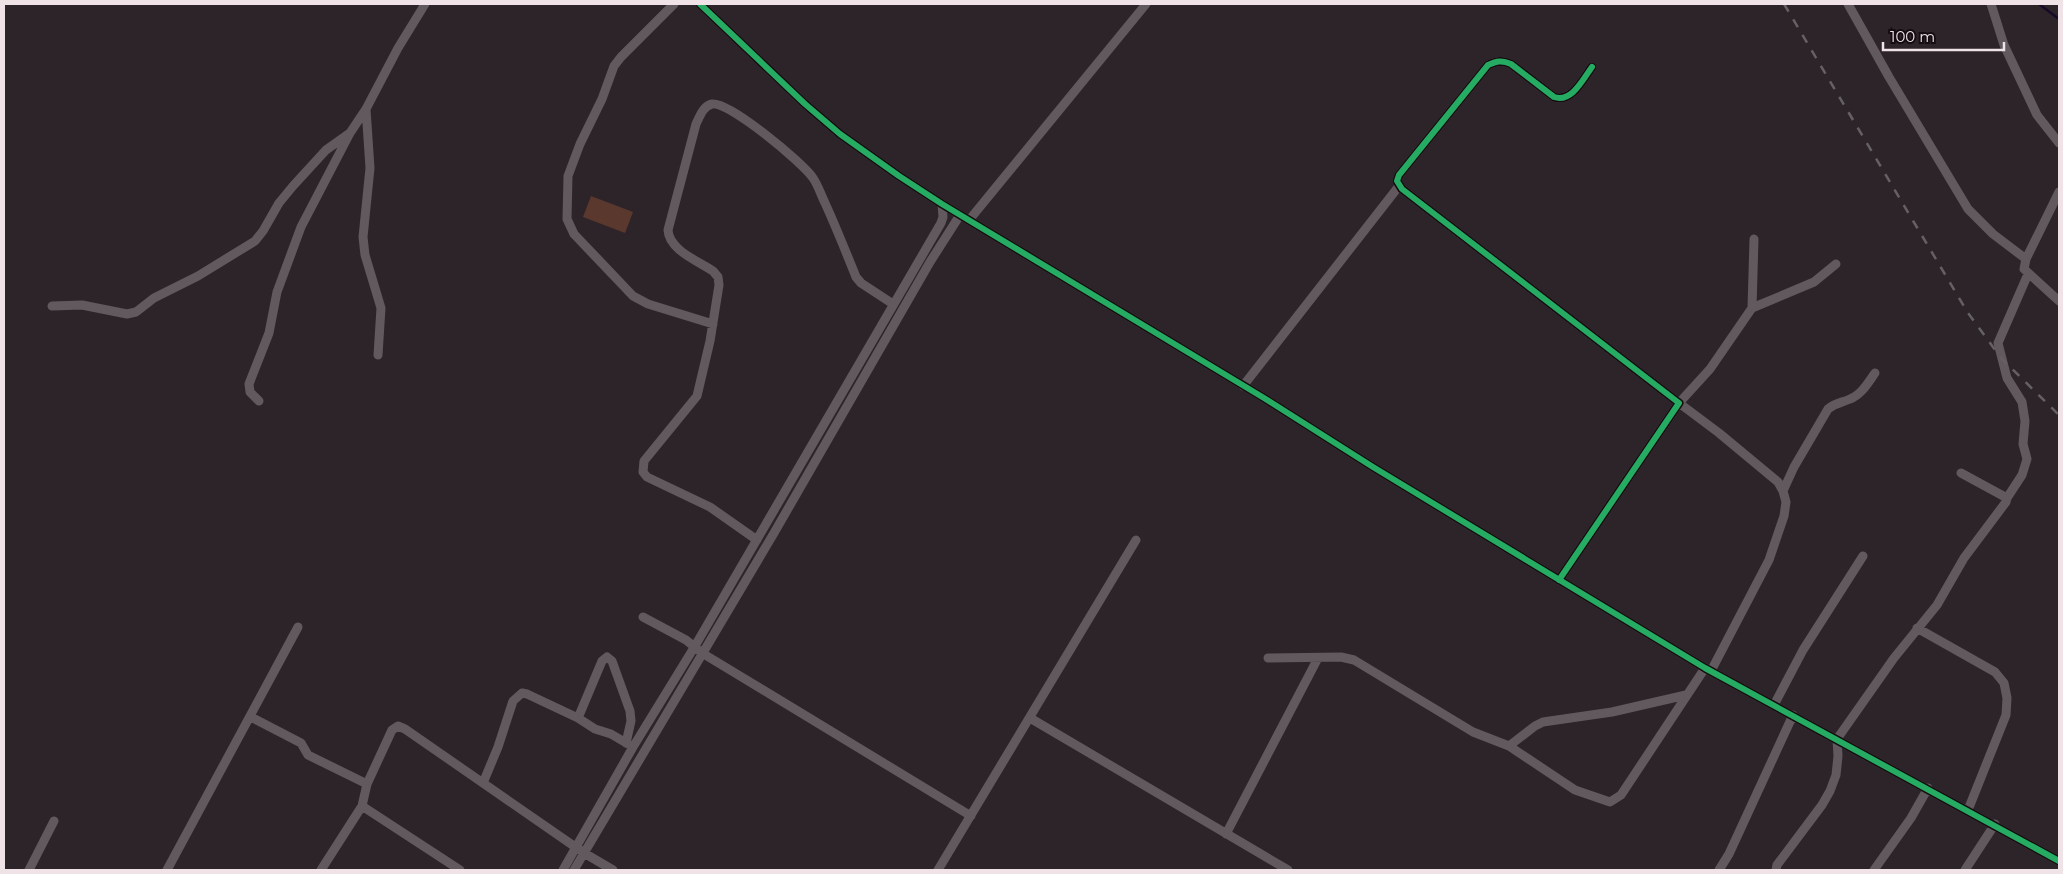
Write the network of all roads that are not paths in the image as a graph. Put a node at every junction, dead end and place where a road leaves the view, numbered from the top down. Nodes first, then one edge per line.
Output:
1 (425, 4) edge
2 (674, 4) edge
3 (700, 4) edge
4 (1146, 4) edge
5 (1848, 4) edge
6 (1992, 4) edge
7 (1592, 67) dead end
8 (366, 110) junction
9 (350, 133) junction
10 (2059, 144) edge
11 (1399, 186) junction
12 (2059, 192) edge
13 (942, 204) junction
14 (960, 215) junction
15 (970, 220) junction
16 (1754, 239) dead end
17 (2026, 259) junction
18 (1836, 264) dead end
19 (2028, 274) junction
20 (2059, 301) edge
21 (893, 304) junction
22 (52, 306) dead end
23 (1752, 308) junction
24 (713, 324) junction
25 (378, 355) dead end
26 (1875, 373) dead end
27 (1243, 386) junction
28 (259, 401) dead end
29 (1679, 404) junction
30 (1961, 473) dead end
31 (1783, 492) junction
32 (2007, 498) junction
33 (756, 540) junction
34 (1136, 540) dead end
35 (1863, 556) dead end
36 (1559, 580) junction
37 (644, 617) dead end
38 (298, 627) dead end
39 (1917, 628) junction
40 (694, 646) junction
41 (702, 653) junction
42 (1268, 658) dead end
43 (1318, 658) junction
44 (1708, 670) junction
45 (1686, 695) junction
46 (1774, 705) junction
47 (1793, 715) junction
48 (251, 717) junction
49 (578, 718) junction
50 (1030, 718) junction
51 (1837, 739) junction
52 (630, 745) junction
53 (1509, 746) junction
54 (483, 783) junction
55 (367, 784) junction
56 (1928, 788) junction
57 (362, 806) junction
58 (1968, 810) junction
59 (971, 816) junction
60 (54, 821) dead end
61 (1995, 824) junction
62 (1226, 834) junction
63 (576, 846) junction
64 (584, 853) junction
65 (2059, 861) edge
66 (29, 870) edge
67 (167, 870) edge
68 (321, 870) edge
69 (460, 870) edge
70 (562, 870) edge
71 (574, 870) edge
72 (613, 870) edge
73 (938, 870) edge
74 (1288, 870) edge
75 (1719, 870) edge
76 (1776, 870) edge
77 (1874, 870) edge
78 (1966, 870) edge

1 - 8 street
2 - 24 street
3 - 13 street
4 - 15 street
5 - 17 street
6 - 10 street
7 - 11 street
8 - 9 street
8 - 25 street
9 - 22 street
9 - 28 street
11 - 27 street
11 - 29 street
12 - 17 street
13 - 14 street
13 - 21 street
14 - 15 street
14 - 41 street
15 - 27 street
16 - 23 street
17 - 19 street
18 - 23 street
19 - 20 street
19 - 32 street
21 - 24 street
21 - 33 street
23 - 29 street
24 - 33 street
26 - 31 street
27 - 36 street
29 - 31 street
29 - 36 street
30 - 32 street
31 - 44 street
32 - 39 street
33 - 40 street
34 - 50 street
35 - 46 street
36 - 44 street
37 - 40 street
38 - 48 street
39 - 51 street
39 - 58 street
40 - 41 street
40 - 52 street
41 - 59 street
41 - 64 street
42 - 43 street
43 - 53 street
43 - 62 street
44 - 45 street
44 - 46 street
45 - 53 street
45 - 53 street
46 - 47 street
47 - 51 street
47 - 75 street
48 - 55 street
48 - 67 street
49 - 52 street
49 - 52 street
49 - 54 street
50 - 59 street
50 - 62 street
51 - 56 street
51 - 76 street
52 - 63 street
54 - 55 street
54 - 63 street
55 - 57 street
56 - 58 street
56 - 77 street
57 - 68 street
57 - 69 street
58 - 61 street
59 - 73 street
60 - 66 street
61 - 65 street
61 - 78 street
62 - 74 street
63 - 64 street
63 - 70 street
64 - 71 street
64 - 72 street

